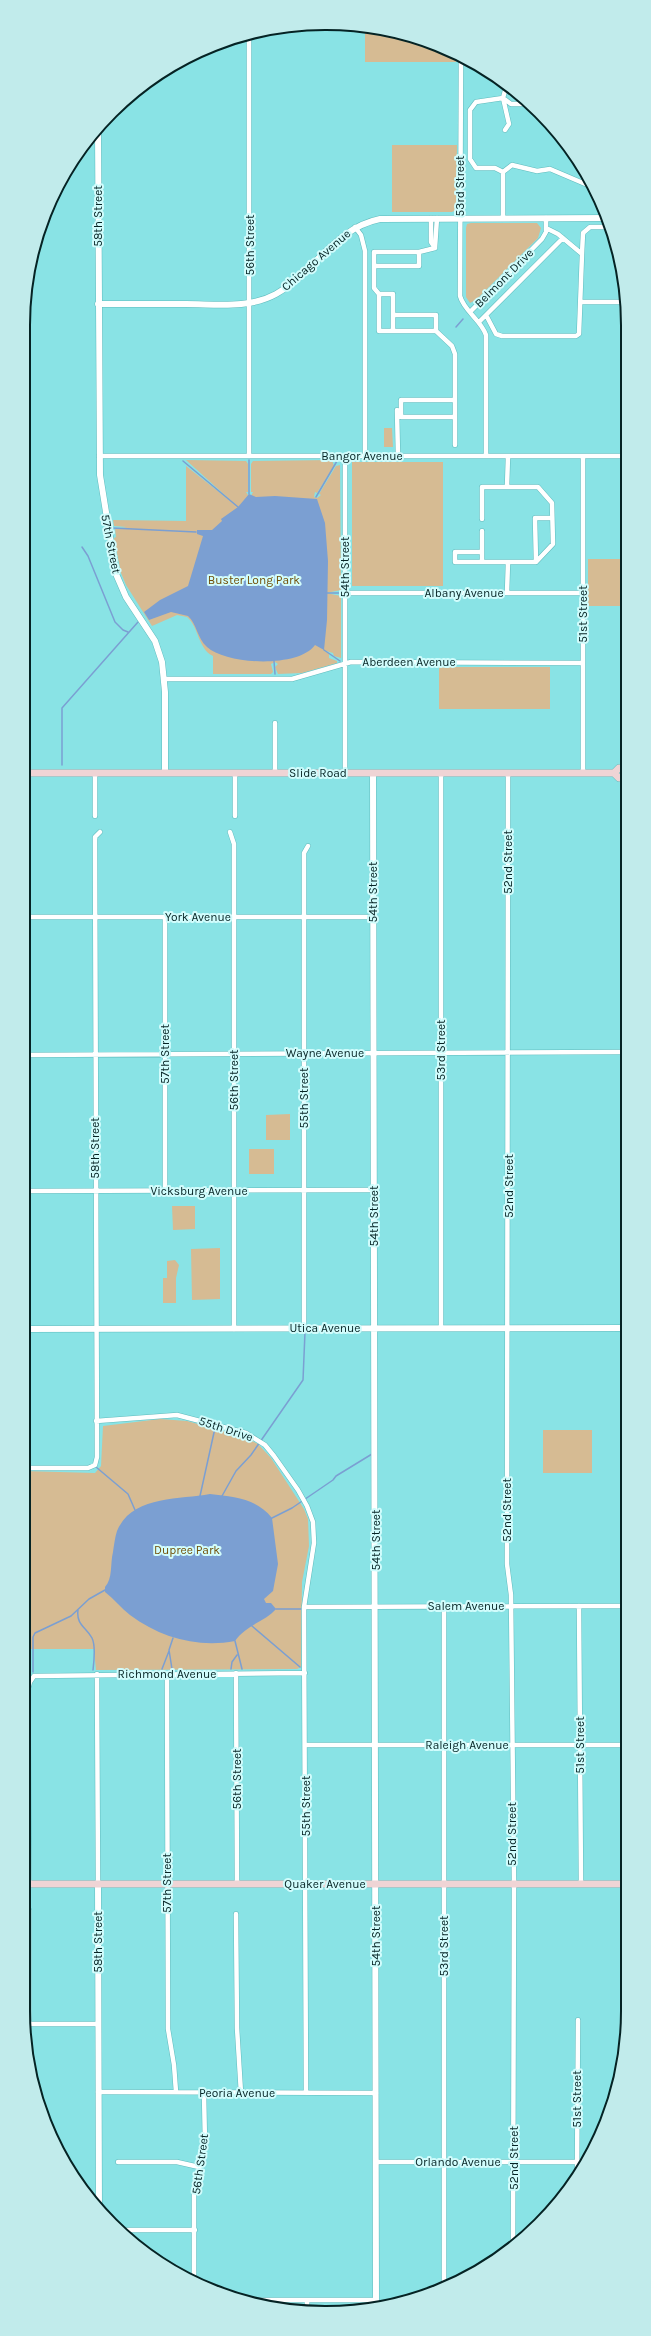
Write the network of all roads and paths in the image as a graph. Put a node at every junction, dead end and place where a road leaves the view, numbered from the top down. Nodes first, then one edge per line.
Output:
1 (249, 40) edge
2 (461, 63) edge
3 (505, 91) edge
4 (503, 98) junction
5 (521, 104) edge
6 (460, 110) junction
7 (470, 110) junction
8 (506, 130) dead end
9 (98, 137) edge
10 (470, 158) junction
11 (460, 159) junction
12 (503, 172) junction
13 (584, 184) edge
14 (434, 218) junction
15 (460, 218) junction
16 (503, 218) junction
17 (546, 218) junction
18 (601, 218) edge
19 (355, 227) junction
20 (604, 227) edge
21 (546, 228) junction
22 (563, 238) junction
23 (419, 252) junction
24 (582, 254) junction
25 (374, 266) junction
26 (379, 294) junction
27 (581, 302) junction
28 (620, 302) edge
29 (250, 303) junction
30 (98, 304) junction
31 (470, 312) junction
32 (393, 316) junction
33 (486, 316) junction
34 (479, 322) junction
35 (393, 331) junction
36 (436, 331) junction
37 (455, 400) junction
38 (397, 410) dead end
39 (455, 417) junction
40 (455, 445) dead end
41 (99, 456) junction
42 (249, 456) junction
43 (345, 456) junction
44 (365, 456) junction
45 (398, 456) junction
46 (486, 456) junction
47 (508, 456) junction
48 (583, 456) junction
49 (621, 456) edge
50 (507, 487) junction
51 (552, 518) junction
52 (482, 519) dead end
53 (482, 531) dead end
54 (482, 552) junction
55 (482, 562) junction
56 (508, 562) junction
57 (536, 562) junction
58 (345, 593) junction
59 (507, 593) junction
60 (583, 593) junction
61 (584, 663) junction
62 (345, 665) junction
63 (164, 679) junction
64 (275, 723) dead end
65 (621, 768) edge
66 (440, 772) junction
67 (95, 773) junction
68 (165, 773) junction
69 (235, 773) junction
70 (275, 773) junction
71 (345, 773) junction
72 (373, 773) junction
73 (508, 773) junction
74 (583, 773) junction
75 (614, 773) junction
76 (30, 774) edge
77 (621, 778) edge
78 (95, 816) dead end
79 (234, 816) dead end
80 (100, 832) dead end
81 (230, 832) dead end
82 (308, 846) dead end
83 (165, 917) junction
84 (234, 917) junction
85 (304, 917) junction
86 (373, 917) junction
87 (30, 918) edge
88 (95, 918) junction
89 (441, 1052) junction
90 (621, 1052) edge
91 (95, 1053) junction
92 (165, 1053) junction
93 (234, 1053) junction
94 (304, 1053) junction
95 (374, 1053) junction
96 (508, 1053) junction
97 (30, 1055) edge
98 (374, 1190) junction
99 (30, 1191) edge
100 (95, 1191) junction
101 (165, 1191) junction
102 (234, 1191) junction
103 (304, 1191) junction
104 (234, 1328) junction
105 (304, 1328) junction
106 (375, 1328) junction
107 (441, 1328) junction
108 (509, 1328) junction
109 (621, 1328) edge
110 (30, 1329) edge
111 (96, 1329) junction
112 (96, 1421) junction
113 (30, 1468) edge
114 (312, 1520) joint
115 (376, 1606) junction
116 (444, 1606) junction
117 (511, 1606) junction
118 (579, 1606) junction
119 (621, 1606) edge
120 (304, 1607) junction
121 (236, 1673) junction
122 (305, 1673) junction
123 (97, 1674) junction
124 (167, 1674) junction
125 (30, 1683) edge
126 (306, 1745) junction
127 (376, 1745) junction
128 (444, 1745) junction
129 (512, 1745) junction
130 (580, 1745) junction
131 (621, 1745) edge
132 (514, 1883) junction
133 (581, 1883) junction
134 (30, 1884) edge
135 (98, 1884) junction
136 (167, 1884) junction
137 (237, 1884) junction
138 (306, 1884) junction
139 (376, 1884) junction
140 (444, 1884) junction
141 (621, 1884) edge
142 (236, 1914) dead end
143 (578, 2020) dead end
144 (31, 2024) edge
145 (98, 2024) junction
146 (98, 2092) junction
147 (176, 2092) junction
148 (204, 2092) junction
149 (241, 2093) junction
150 (306, 2093) junction
151 (376, 2093) junction
152 (118, 2162) dead end
153 (376, 2162) junction
154 (444, 2162) junction
155 (514, 2162) junction
156 (577, 2162) joint
157 (199, 2167) junction
158 (99, 2200) edge
159 (128, 2230) edge
160 (195, 2230) junction
161 (514, 2238) edge
162 (194, 2275) edge
163 (444, 2282) edge
164 (268, 2300) edge
165 (307, 2300) junction
166 (376, 2300) joint
167 (307, 2305) edge

1 - 29 street, 56th Street
2 - 6 street, 53rd Street
3 - 4 street
4 - 5 street
4 - 7 street
4 - 8 street
6 - 7 street
6 - 11 street, 53rd Street
7 - 10 street
9 - 30 street, 58th Street
10 - 11 street
10 - 12 street
11 - 15 street, 53rd Street
12 - 13 street
12 - 16 street
14 - 15 street, Chicago Avenue
14 - 19 street, Chicago Avenue
14 - 23 street
15 - 16 street, Chicago Avenue
15 - 31 street, 53rd Street
16 - 17 street, Chicago Avenue
17 - 18 street, Chicago Avenue
17 - 21 street
19 - 29 street, Chicago Avenue
19 - 44 street
20 - 24 street
21 - 22 street
21 - 31 street, Belmont Drive
22 - 24 street
22 - 33 street
23 - 25 street
23 - 25 street
24 - 27 street
25 - 26 street
26 - 32 street
26 - 35 street
27 - 28 street
27 - 33 street
29 - 30 street, Chicago Avenue
29 - 42 street, 56th Street
30 - 41 street, 57th Street
31 - 34 street, Belmont Drive
32 - 35 street
32 - 36 street
33 - 34 street
34 - 46 street, Belmont Drive
35 - 36 street
36 - 37 street
37 - 39 street
37 - 39 street
38 - 45 street
39 - 40 street
41 - 42 street, Bangor Avenue
41 - 63 street, 57th Street
42 - 43 street, Bangor Avenue
43 - 44 street, Bangor Avenue
43 - 58 street, 54th Street
44 - 45 street, Bangor Avenue
45 - 46 street, Bangor Avenue
46 - 47 street, Bangor Avenue
47 - 48 street, Bangor Avenue
47 - 50 street
48 - 49 street, Bangor Avenue
48 - 60 street, 51st Street
50 - 51 street
50 - 52 street
51 - 57 street
51 - 57 street
53 - 54 street
54 - 55 street
54 - 55 street
55 - 56 street
56 - 57 street
56 - 59 street
58 - 59 street, Albany Avenue
58 - 62 street, 54th Street
59 - 60 street, Albany Avenue
60 - 61 street, 51st Street
61 - 62 street, Aberdeen Avenue
61 - 74 street, 51st Street
62 - 63 street, Aberdeen Avenue
62 - 71 street, 54th Street
63 - 68 street, 57th Street
64 - 70 street
65 - 75 main road, Slide Road
66 - 72 main road, Slide Road
66 - 73 main road, Slide Road
66 - 89 street, 53rd Street
67 - 68 main road, Slide Road
67 - 76 main road, Slide Road
67 - 78 street
68 - 69 main road, Slide Road
69 - 70 main road, Slide Road
69 - 79 street
70 - 71 main road, Slide Road
71 - 72 main road, Slide Road
72 - 86 street, 54th Street
73 - 74 main road, Slide Road
73 - 96 street, 52nd Street
74 - 75 main road, Slide Road
75 - 77 main road, Slide Road
80 - 88 street, 58th Street
81 - 84 street, 56th Street
82 - 85 street, 55th Street
83 - 84 street, York Avenue
83 - 88 street, York Avenue
83 - 92 street, 57th Street
84 - 85 street, York Avenue
84 - 93 street, 56th Street
85 - 86 street, York Avenue
85 - 94 street, 55th Street
86 - 95 street, 54th Street
87 - 88 street, York Avenue
88 - 91 street, 58th Street
89 - 95 street, Wayne Avenue
89 - 96 street, Wayne Avenue
89 - 107 street, 53rd Street
90 - 96 street, Wayne Avenue
91 - 92 street, Wayne Avenue
91 - 97 street, Wayne Avenue
91 - 100 street, 58th Street
92 - 93 street, Wayne Avenue
92 - 101 street, 57th Street
93 - 94 street, Wayne Avenue
93 - 102 street, 56th Street
94 - 95 street, Wayne Avenue
94 - 103 street, 55th Street
95 - 98 street, 54th Street
96 - 108 street, 52nd Street
98 - 103 street, Vicksburg Avenue
98 - 106 street, 54th Street
99 - 100 street, Vicksburg Avenue
100 - 101 street, Vicksburg Avenue
100 - 111 street, 58th Street
101 - 102 street, Vicksburg Avenue
102 - 103 street, Vicksburg Avenue
102 - 104 street, 56th Street
103 - 105 street, 55th Street
104 - 105 street, Utica Avenue
104 - 111 street, Utica Avenue
105 - 106 street, Utica Avenue
106 - 107 street, Utica Avenue
106 - 115 street, 54th Street
107 - 108 street, Utica Avenue
108 - 109 street, Utica Avenue
108 - 117 street, 52nd Street
110 - 111 street, Utica Avenue
111 - 112 street, 58th Street
112 - 113 street, 58th Street
112 - 114 street, 55th Drive
114 - 120 street, 55th Street
115 - 116 street, Salem Avenue
115 - 120 street, Salem Avenue
115 - 127 street, 54th Street
116 - 117 street, Salem Avenue
116 - 128 street, 53rd Street
117 - 118 street, Salem Avenue
117 - 129 street, 52nd Street
118 - 119 street, Salem Avenue
118 - 130 street, 51st Street
120 - 122 street, 55th Street
121 - 122 street, Richmond Avenue
121 - 124 street, Richmond Avenue
121 - 137 street, 56th Street
122 - 126 street, 55th Street
123 - 124 street, Richmond Avenue
123 - 125 street, Richmond Avenue
123 - 135 street, 58th Street
124 - 136 street, 57th Street
126 - 127 street, Raleigh Avenue
126 - 138 street, 55th Street
127 - 128 street, Raleigh Avenue
127 - 139 street, 54th Street
128 - 129 street, Raleigh Avenue
128 - 140 street, 53rd Street
129 - 130 street, Raleigh Avenue
129 - 132 street, 52nd Street
130 - 131 street, Raleigh Avenue
130 - 133 street, 51st Street
132 - 133 main road, Quaker Avenue
132 - 140 main road, Quaker Avenue
132 - 155 street, 52nd Street
133 - 141 main road, Quaker Avenue
134 - 135 main road, Quaker Avenue
135 - 136 main road, Quaker Avenue
135 - 145 street, 58th Street
136 - 137 main road, Quaker Avenue
136 - 147 street, 57th Street
137 - 138 main road, Quaker Avenue
138 - 139 main road, Quaker Avenue
138 - 150 street, 55th Street
139 - 140 main road, Quaker Avenue
139 - 151 street, 54th Street
140 - 154 street, 53rd Street
142 - 149 street
143 - 156 street, 51st Street
144 - 145 street
145 - 146 street, 58th Street
146 - 147 street, Peoria Avenue
146 - 158 street, 58th Street
147 - 148 street, Peoria Avenue
148 - 149 street, Peoria Avenue
148 - 157 street, 56th Street
149 - 150 street, Peoria Avenue
150 - 151 street, Peoria Avenue
151 - 153 street, 54th Street
152 - 157 street
153 - 154 street, Orlando Avenue
153 - 166 street, 54th Street
154 - 155 street, Orlando Avenue
154 - 163 street, 53rd Street
155 - 156 street, Orlando Avenue
155 - 161 street, 52nd Street
157 - 160 street, 56th Street
159 - 160 street
160 - 162 street, 56th Street
164 - 165 street
165 - 166 street
165 - 167 street

